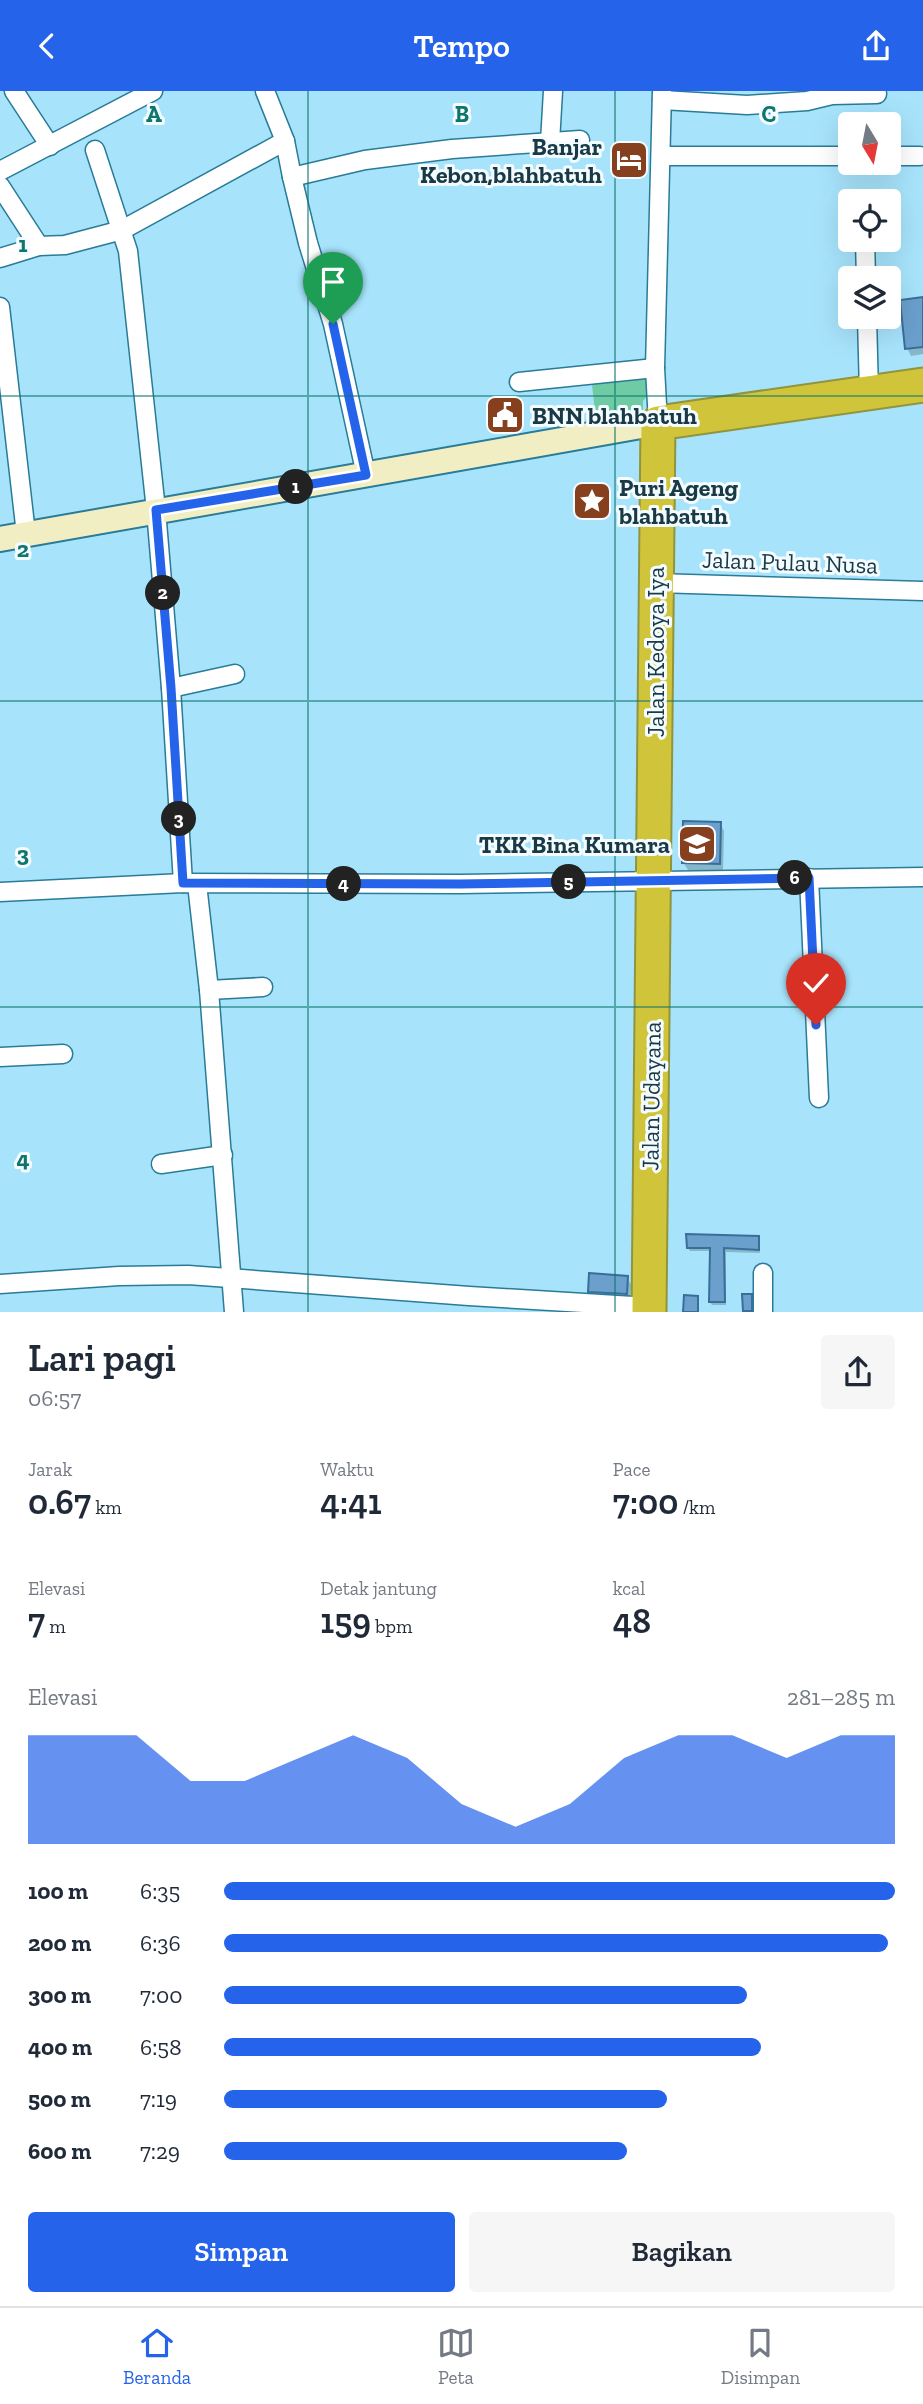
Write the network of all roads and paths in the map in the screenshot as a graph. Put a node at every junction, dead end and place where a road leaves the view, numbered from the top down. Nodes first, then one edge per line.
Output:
1 (14, 91) edge
2 (153, 91) edge
3 (265, 91) edge
4 (553, 91) edge
5 (877, 94) dead end
6 (662, 96) edge
7 (580, 140) dead end
8 (285, 141) junction
9 (550, 142) junction
10 (50, 146) junction
11 (95, 150) dead end
12 (661, 156) junction
13 (838, 156) edge
14 (901, 156) edge
15 (920, 156) dead end
16 (0, 171) edge
17 (292, 177) junction
18 (0, 185) edge
19 (124, 236) junction
20 (38, 246) junction
21 (0, 258) edge
22 (0, 307) edge
23 (867, 329) edge
24 (655, 367) junction
25 (519, 382) dead end
26 (923, 385) edge
27 (869, 393) junction
28 (657, 423) junction
29 (366, 475) junction
30 (156, 510) junction
31 (26, 534) junction
32 (0, 539) edge
33 (656, 583) junction
34 (923, 591) edge
35 (235, 674) dead end
36 (171, 688) junction
37 (923, 877) edge
38 (809, 878) junction
39 (654, 880) junction
40 (190, 883) junction
41 (0, 892) edge
42 (263, 987) dead end
43 (209, 990) junction
44 (63, 1055) dead end
45 (0, 1057) edge
46 (819, 1098) dead end
47 (223, 1155) junction
48 (161, 1164) dead end
49 (764, 1273) dead end
50 (233, 1278) junction
51 (0, 1284) edge
52 (649, 1309) edge
53 (234, 1312) edge
54 (763, 1312) edge

1 - 10 street
2 - 10 street
3 - 8 street
4 - 9 street
5 - 6 street
6 - 12 street
7 - 9 street
8 - 17 street
8 - 19 street
9 - 17 street
10 - 16 street
11 - 19 street
12 - 13 street
12 - 24 street
14 - 15 street
17 - 29 street
18 - 20 street
19 - 20 street
19 - 30 street
20 - 21 street
22 - 31 street
23 - 27 street
24 - 25 street
24 - 28 street
26 - 27 highway
27 - 28 highway
28 - 29 main road
28 - 33 highway, Jalan Kedoya Iya
29 - 30 main road
30 - 31 main road
30 - 36 street
31 - 32 main road
33 - 34 street, Jalan Pulau Nusa
33 - 39 highway, Jalan Kedoya Iya
35 - 36 street
36 - 40 street
37 - 38 street
38 - 39 street
38 - 46 street
39 - 40 street
39 - 52 highway, Jalan Udayana
40 - 41 street
40 - 43 street
42 - 43 street
43 - 47 street
44 - 45 street
47 - 48 street
47 - 50 street
49 - 54 street
50 - 51 street
50 - 52 street
50 - 53 street

